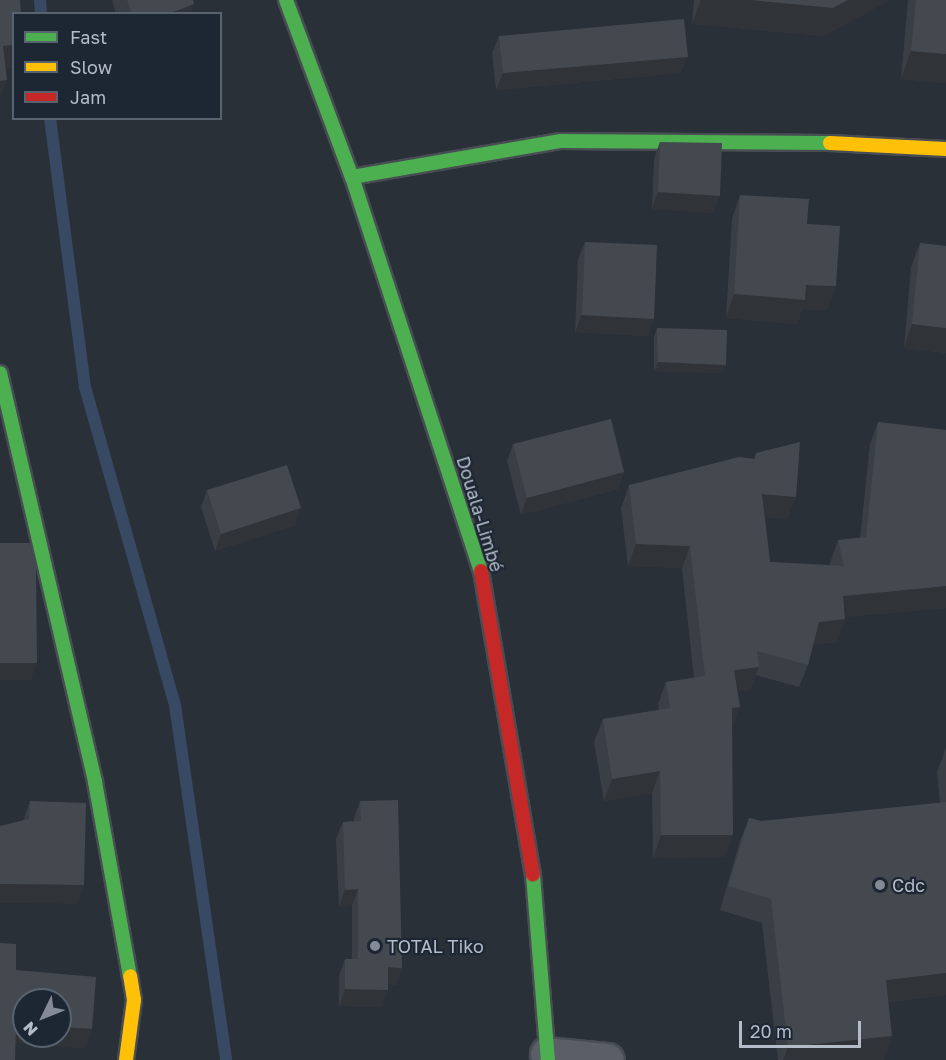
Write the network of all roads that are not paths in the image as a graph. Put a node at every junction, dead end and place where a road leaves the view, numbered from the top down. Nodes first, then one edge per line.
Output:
1 (286, 0) edge
2 (946, 149) edge
3 (352, 177) junction
4 (0, 373) edge
5 (547, 1057) edge
6 (126, 1060) edge
7 (607, 1060) edge

1 - 3 main road, Douala-Limbé
2 - 3 main road
3 - 5 main road, Douala-Limbé
4 - 6 main road
5 - 7 street

